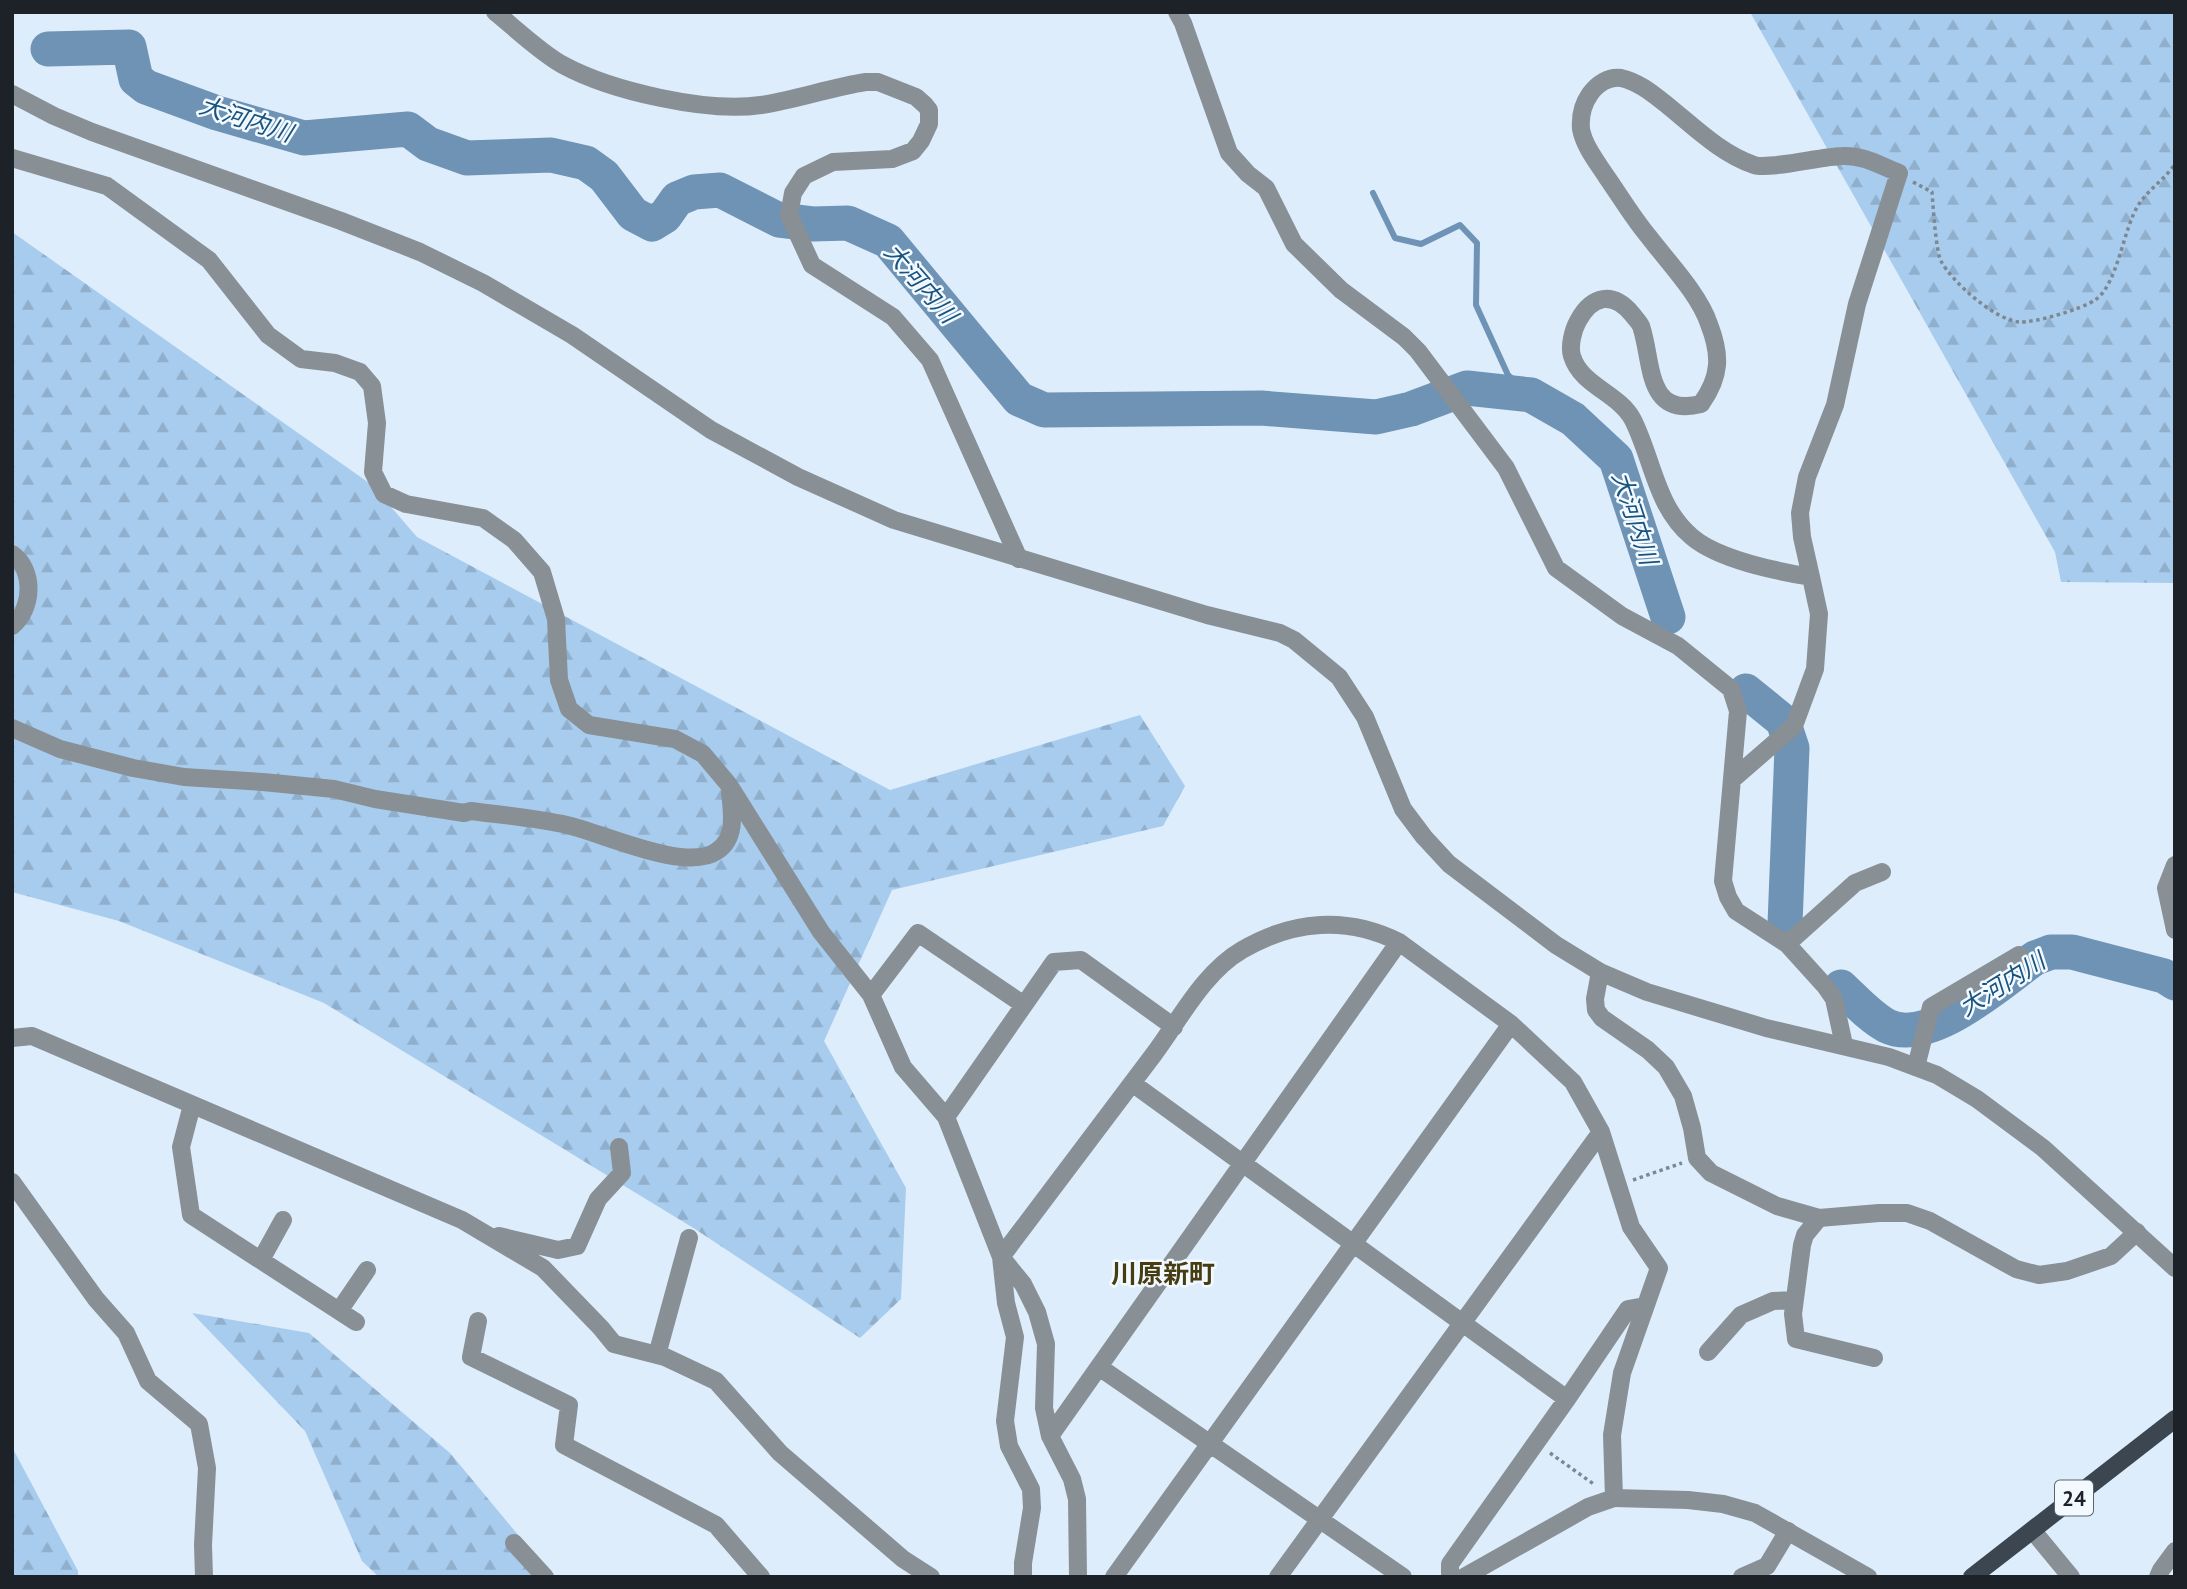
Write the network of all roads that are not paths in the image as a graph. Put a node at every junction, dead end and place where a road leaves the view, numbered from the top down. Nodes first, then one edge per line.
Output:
1 (495, 12) edge
2 (1177, 12) edge
3 (12, 94) edge
4 (12, 158) edge
5 (12, 554) edge
6 (1020, 559) junction
7 (1811, 578) junction
8 (12, 626) edge
9 (12, 728) edge
10 (1733, 779) junction
11 (729, 785) junction
12 (2175, 865) edge
13 (1882, 872) dead end
14 (2175, 930) edge
15 (1399, 942) junction
16 (1787, 944) junction
17 (2020, 955) dead end
18 (1600, 972) junction
19 (871, 995) junction
20 (1024, 1005) junction
21 (1511, 1024) junction
22 (1174, 1027) junction
23 (12, 1038) edge
24 (1844, 1045) junction
25 (1916, 1067) junction
26 (1132, 1083) junction
27 (192, 1105) junction
28 (946, 1117) junction
29 (1601, 1132) junction
30 (620, 1147) dead end
31 (1242, 1164) junction
32 (12, 1182) edge
33 (1819, 1218) junction
34 (283, 1220) dead end
35 (482, 1232) junction
36 (2137, 1232) junction
37 (689, 1238) dead end
38 (1353, 1244) junction
39 (1001, 1257) junction
40 (261, 1260) junction
41 (2175, 1268) edge
42 (367, 1269) dead end
43 (1794, 1300) junction
44 (1645, 1306) junction
45 (340, 1311) junction
46 (478, 1321) dead end
47 (356, 1322) dead end
48 (1462, 1323) junction
49 (1708, 1352) dead end
50 (657, 1355) junction
51 (1874, 1358) dead end
52 (1099, 1367) junction
53 (1567, 1399) junction
54 (2175, 1419) edge
55 (1050, 1436) junction
56 (1210, 1444) junction
57 (1614, 1498) junction
58 (1320, 1519) junction
59 (1788, 1531) junction
60 (2033, 1531) junction
61 (514, 1543) dead end
62 (2175, 1551) edge
63 (204, 1577) edge
64 (545, 1577) edge
65 (761, 1577) edge
66 (932, 1577) edge
67 (1023, 1577) edge
68 (1078, 1577) edge
69 (1114, 1577) edge
70 (1278, 1577) edge
71 (1403, 1577) edge
72 (1450, 1577) edge
73 (1464, 1577) edge
74 (1742, 1577) edge
75 (1868, 1577) edge
76 (1972, 1577) edge
77 (2071, 1577) edge
78 (2158, 1577) edge

1 - 6 street
2 - 10 street
3 - 6 street
4 - 11 street
5 - 8 street
6 - 18 street
7 - 7 street
7 - 10 street
9 - 11 street
10 - 16 street
11 - 19 street
12 - 14 street
13 - 16 street
15 - 21 street
15 - 22 street
15 - 31 street
16 - 24 street
17 - 25 street
18 - 24 street
18 - 33 street
19 - 20 street
19 - 28 street
20 - 22 street
20 - 28 street
21 - 29 street
21 - 38 street
22 - 26 street
23 - 27 street
24 - 25 street
25 - 36 street
26 - 31 street
26 - 39 street
27 - 35 street
27 - 40 street
28 - 39 street
29 - 44 street
29 - 48 street
30 - 35 street
31 - 38 street
31 - 52 street
32 - 63 street
33 - 36 street
33 - 43 street
34 - 40 street
35 - 50 street
36 - 41 street
37 - 50 street
38 - 48 street
38 - 56 street
39 - 55 street
39 - 67 street
40 - 45 street
42 - 45 street
43 - 49 street
43 - 51 street
44 - 53 street
44 - 57 street
45 - 47 street
46 - 65 street
48 - 53 street
48 - 58 street
50 - 66 street
52 - 55 street
52 - 56 street
53 - 72 street
54 - 60 main road, 24
55 - 68 street
56 - 58 street
56 - 69 street
57 - 59 street
57 - 73 street
58 - 70 street
58 - 71 street
59 - 74 street
59 - 75 street
60 - 76 main road, 24
60 - 77 street
61 - 64 street
62 - 78 street

